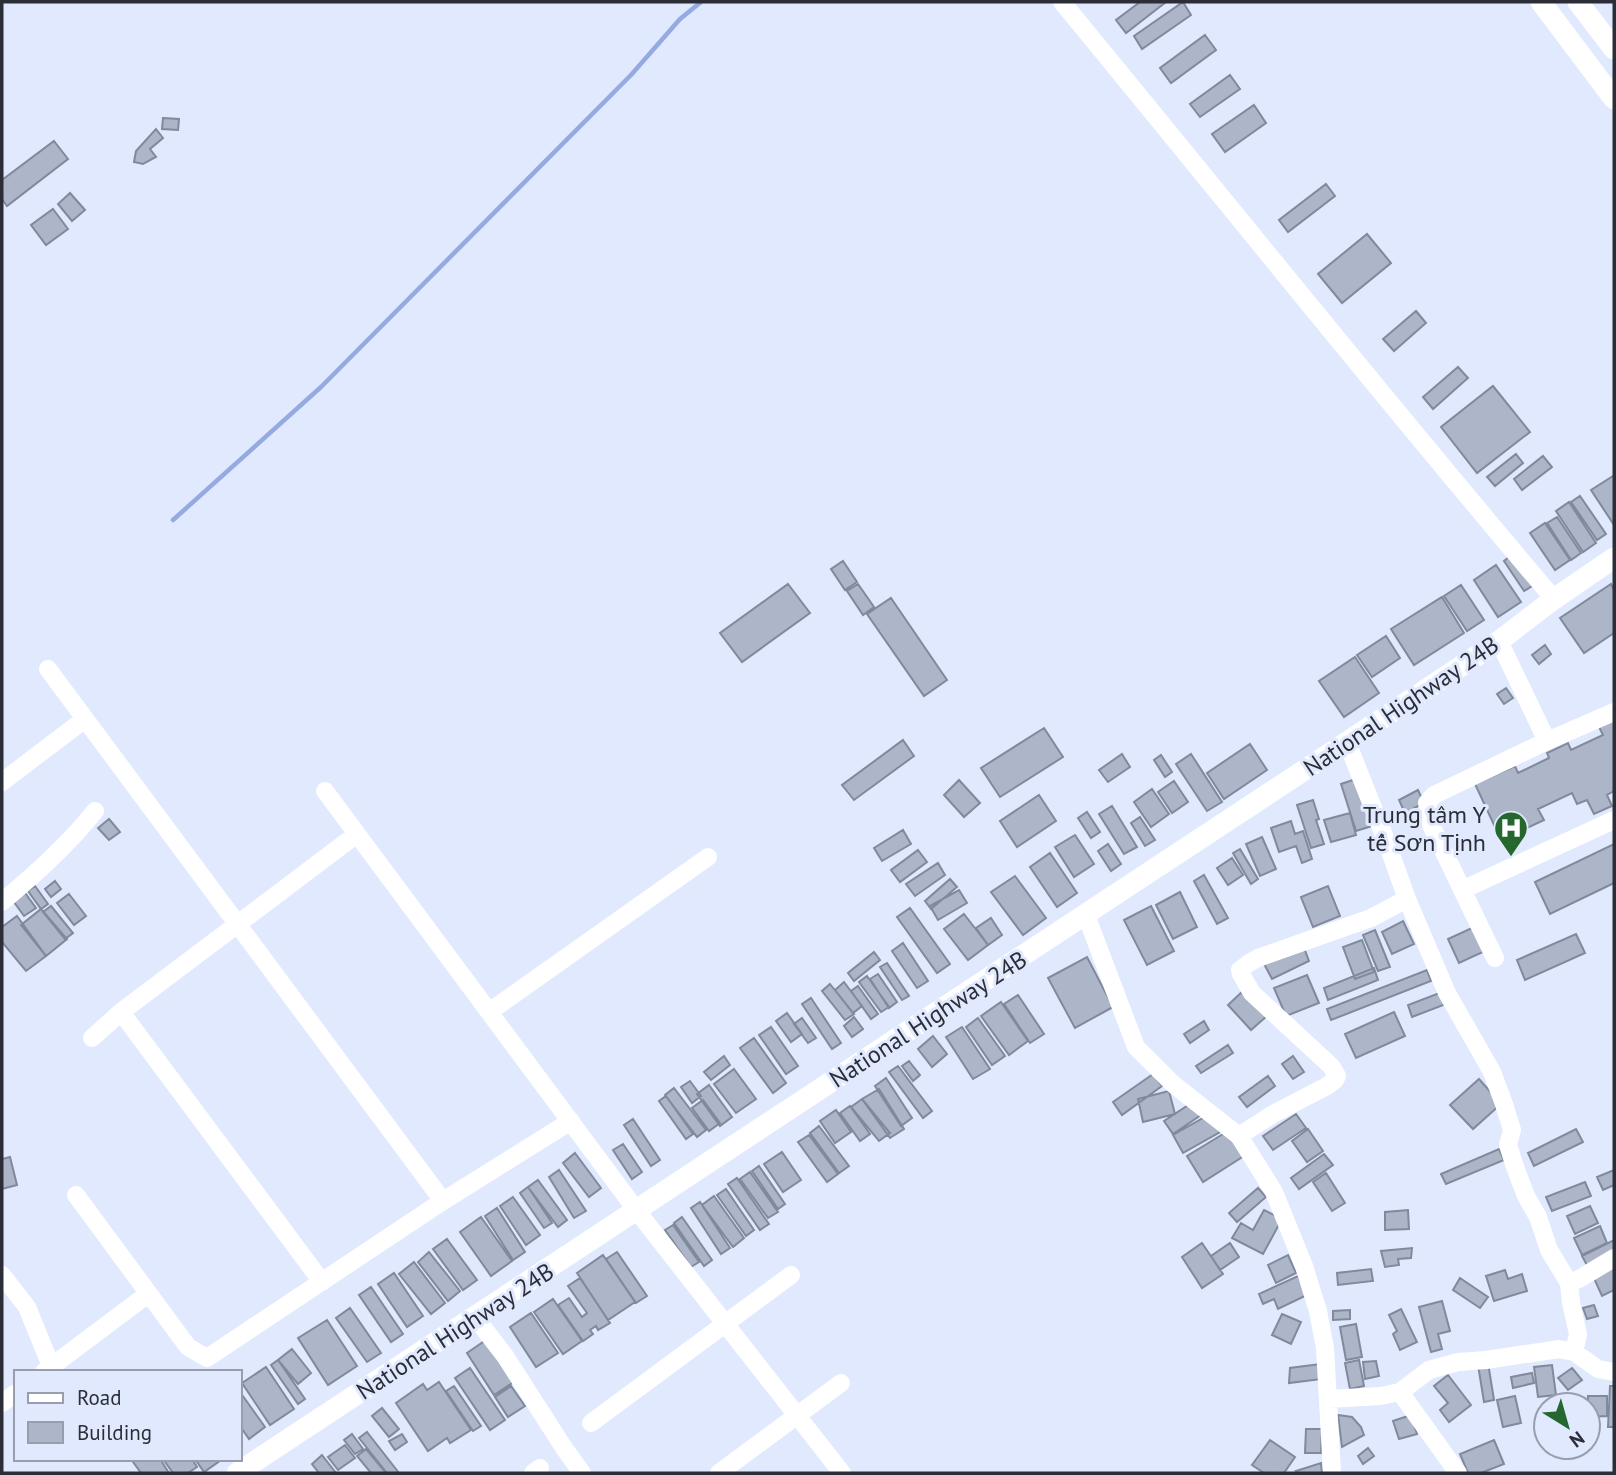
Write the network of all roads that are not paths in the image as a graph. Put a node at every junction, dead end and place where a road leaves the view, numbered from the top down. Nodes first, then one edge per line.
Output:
1 (1062, 2) edge
2 (1541, 2) edge
3 (1578, 2) edge
4 (1614, 49) edge
5 (1614, 99) edge
6 (1614, 558) edge
7 (1554, 599) junction
8 (1499, 641) junction
9 (48, 669) dead end
10 (1614, 712) edge
11 (85, 719) junction
12 (1547, 741) junction
13 (1347, 742) junction
14 (2, 782) edge
15 (325, 791) dead end
16 (95, 811) dead end
17 (1614, 820) edge
18 (357, 834) junction
19 (708, 857) dead end
20 (1462, 890) junction
21 (1407, 899) junction
22 (2, 902) edge
23 (1086, 915) junction
24 (238, 924) junction
25 (1495, 958) dead end
26 (121, 1012) junction
27 (489, 1012) junction
28 (92, 1038) dead end
29 (571, 1121) junction
30 (1239, 1136) junction
31 (76, 1195) dead end
32 (443, 1201) junction
33 (637, 1211) junction
34 (1614, 1258) edge
35 (2, 1275) edge
36 (791, 1275) dead end
37 (321, 1282) junction
38 (1569, 1283) junction
39 (148, 1294) junction
40 (475, 1317) junction
41 (725, 1324) junction
42 (1574, 1352) junction
43 (50, 1370) edge
44 (1614, 1373) edge
45 (841, 1383) dead end
46 (1400, 1392) junction
47 (1329, 1399) junction
48 (797, 1415) junction
49 (591, 1423) dead end
50 (237, 1473) edge
51 (582, 1473) edge
52 (719, 1473) edge
53 (842, 1473) edge
54 (1332, 1473) edge
55 (1458, 1473) edge

1 - 7 street
2 - 5 main road
3 - 4 main road
6 - 7 main road, National Highway 24B
7 - 8 main road, National Highway 24B
8 - 12 street
8 - 13 main road, National Highway 24B
9 - 11 street
10 - 12 street
11 - 14 street
11 - 24 street
12 - 20 street
13 - 21 street
13 - 23 main road, National Highway 24B
15 - 18 street
16 - 22 street
17 - 20 street
18 - 24 street
18 - 27 street
19 - 27 street
20 - 25 street
21 - 30 street
21 - 38 street
23 - 30 street
23 - 33 main road, National Highway 24B
24 - 26 street
24 - 32 street
26 - 28 street
26 - 37 street
27 - 29 street
29 - 32 street
29 - 33 street
30 - 47 street
31 - 39 street
32 - 37 street
33 - 40 main road, National Highway 24B
33 - 41 street
34 - 38 street
35 - 43 street
36 - 41 street
37 - 39 street
38 - 42 street
39 - 43 street
40 - 50 main road, National Highway 24B
40 - 51 street
41 - 48 street
41 - 49 street
42 - 44 street
42 - 46 street
45 - 48 street
46 - 47 street
46 - 55 street
47 - 54 street
48 - 52 street
48 - 53 street

